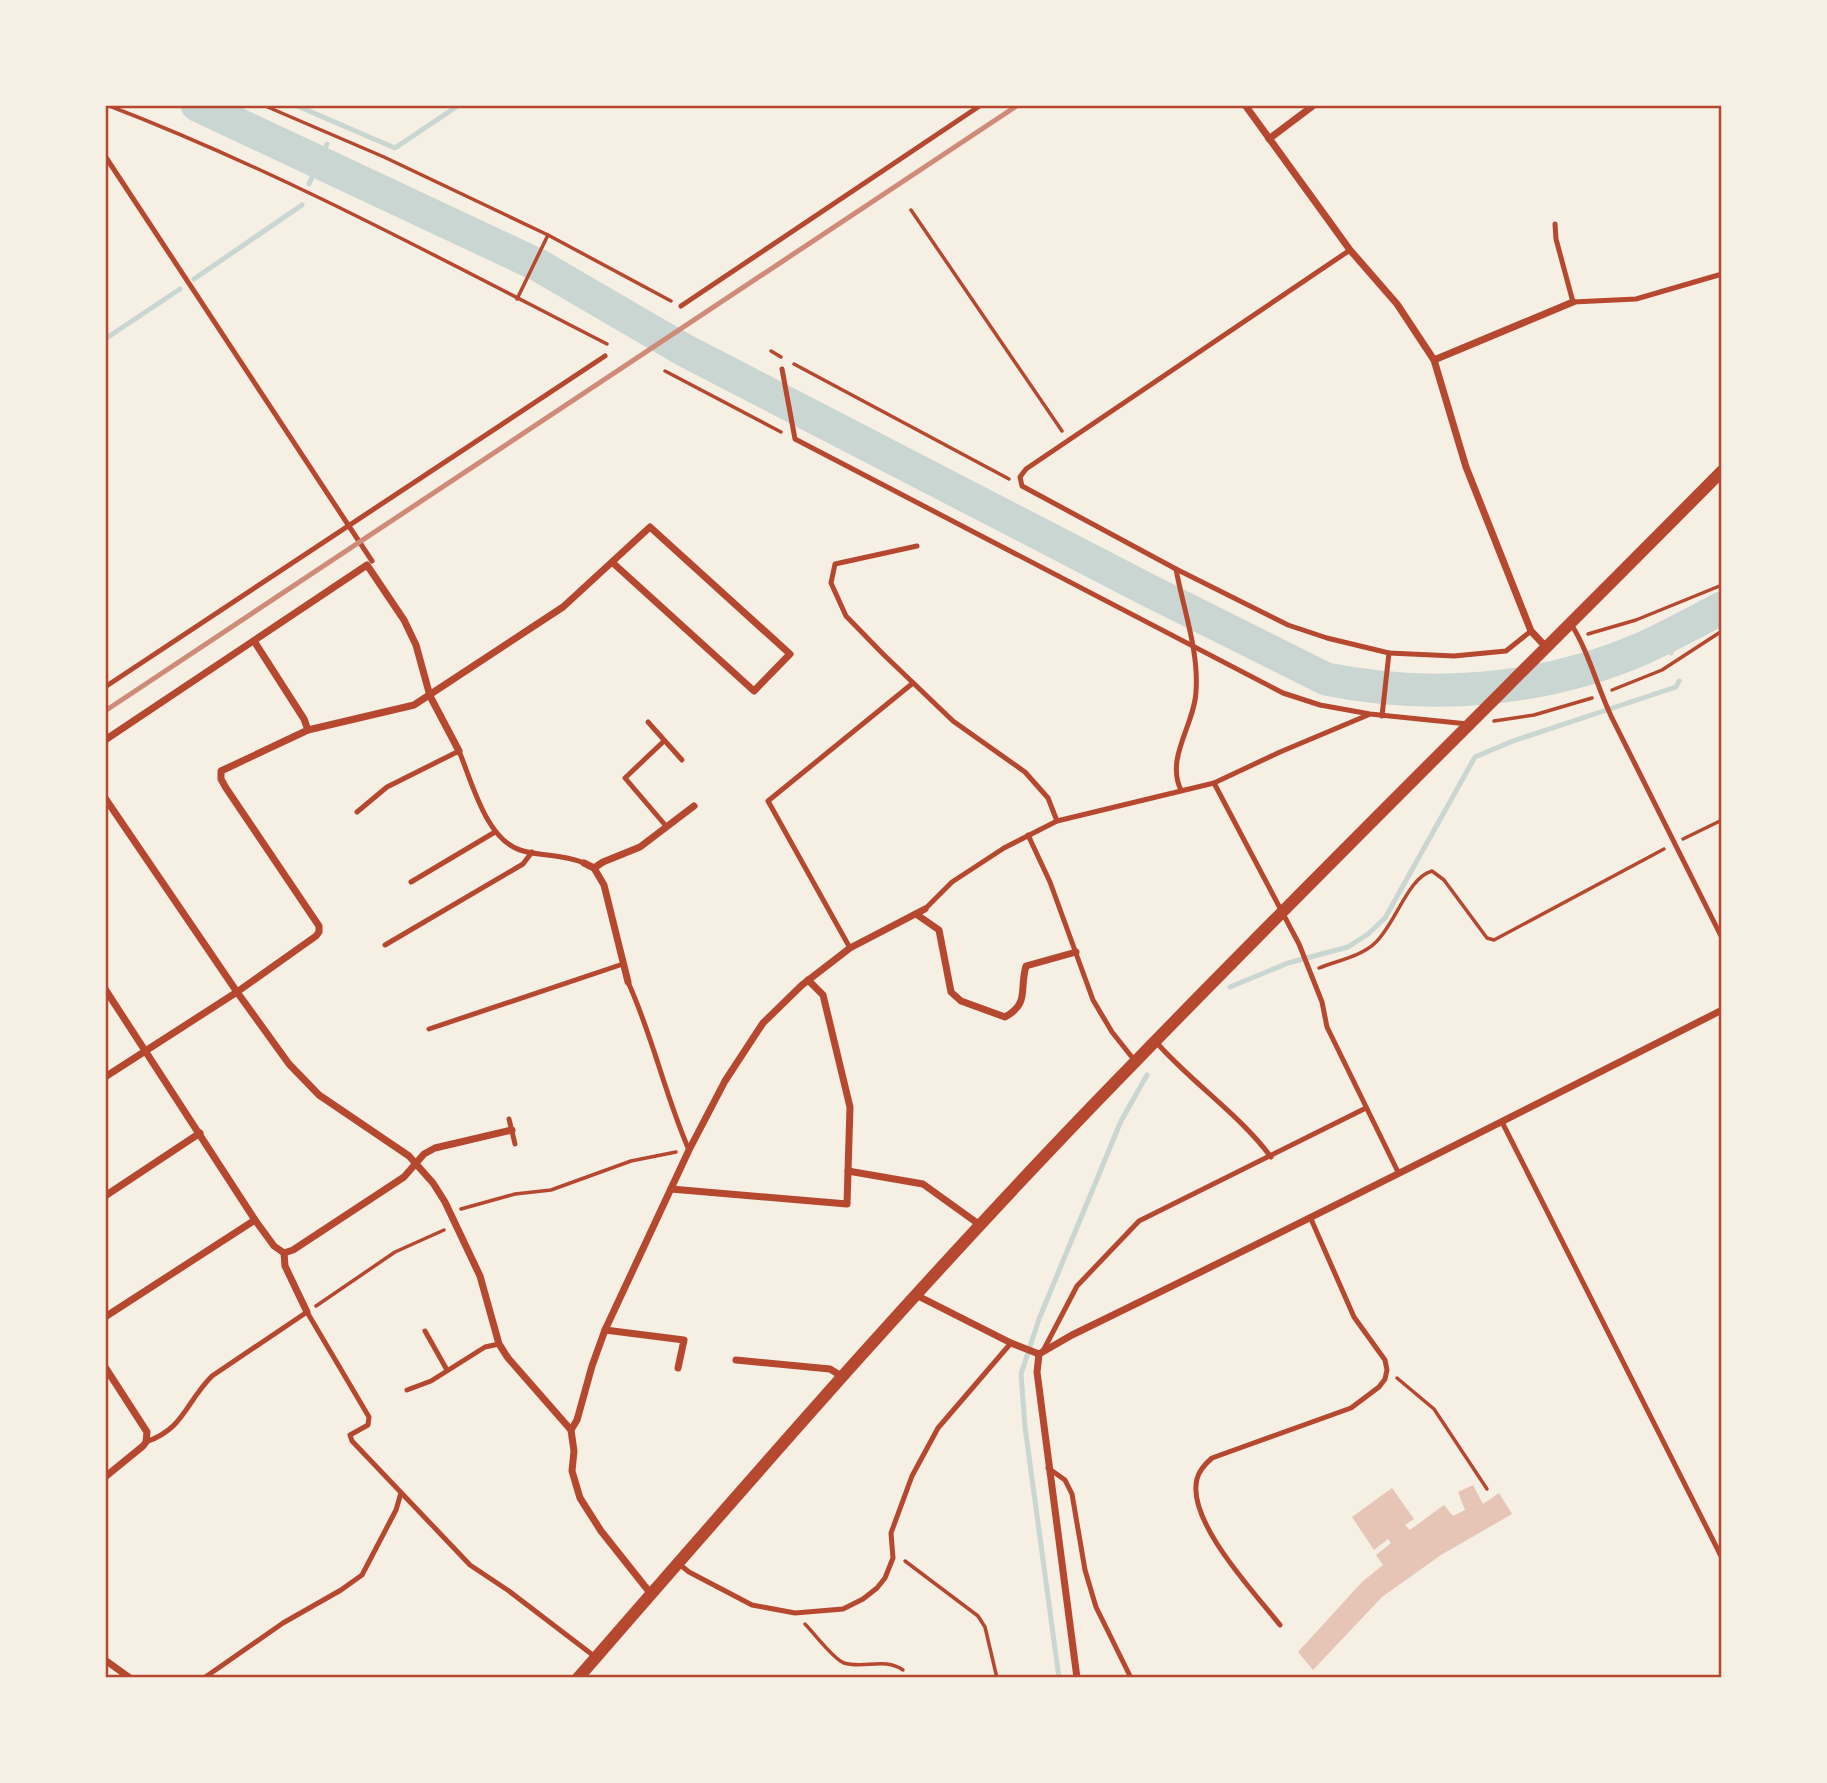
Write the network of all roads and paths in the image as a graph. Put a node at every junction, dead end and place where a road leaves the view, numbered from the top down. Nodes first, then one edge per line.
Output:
1 (107, 105) edge
2 (263, 105) edge
3 (981, 105) edge
4 (1245, 105) edge
5 (1314, 105) edge
6 (1269, 139) junction
7 (105, 156) edge
8 (911, 211) dead end
9 (1555, 224) dead end
10 (548, 235) junction
11 (1350, 250) junction
12 (1722, 274) edge
13 (517, 299) junction
14 (1573, 302) junction
15 (681, 306) joint
16 (771, 351) dead end
17 (605, 356) joint
18 (782, 358) dead end
19 (1434, 360) junction
20 (794, 365) dead end
21 (782, 369) dead end
22 (665, 371) dead end
23 (795, 439) junction
24 (1068, 441) junction
25 (1722, 471) edge
26 (1022, 486) junction
27 (351, 525) junction
28 (917, 546) dead end
29 (372, 561) dead end
30 (613, 563) junction
31 (1176, 569) junction
32 (1722, 585) edge
33 (1571, 624) junction
34 (1531, 632) junction
35 (1579, 636) junction
36 (254, 640) junction
37 (1545, 646) junction
38 (1192, 648) junction
39 (1389, 653) junction
40 (913, 682) junction
41 (105, 687) edge
42 (430, 696) junction
43 (1382, 713) junction
44 (1370, 715) junction
45 (1471, 721) junction
46 (648, 722) dead end
47 (308, 730) junction
48 (105, 740) edge
49 (664, 741) junction
50 (459, 751) junction
51 (682, 760) dead end
52 (1214, 783) junction
53 (1181, 790) junction
54 (105, 798) edge
55 (694, 806) dead end
56 (357, 812) dead end
57 (1722, 820) edge
58 (1057, 821) junction
59 (666, 826) junction
60 (495, 832) junction
61 (1028, 835) junction
62 (1674, 844) junction
63 (532, 852) junction
64 (584, 863) joint
65 (594, 868) junction
66 (411, 882) dead end
67 (925, 909) joint
68 (1281, 911) junction
69 (916, 914) junction
70 (1722, 938) edge
71 (384, 945) dead end
72 (850, 948) junction
73 (1076, 952) junction
74 (623, 964) junction
75 (1311, 971) junction
76 (808, 980) junction
77 (628, 982) joint
78 (105, 989) edge
79 (237, 992) junction
80 (1722, 1010) edge
81 (429, 1029) dead end
82 (1156, 1042) junction
83 (145, 1050) junction
84 (1135, 1061) junction
85 (105, 1077) edge
86 (1366, 1108) junction
87 (509, 1119) dead end
88 (1502, 1122) junction
89 (512, 1130) junction
90 (200, 1133) junction
91 (515, 1144) dead end
92 (689, 1150) junction
93 (1271, 1157) junction
94 (415, 1163) junction
95 (848, 1171) junction
96 (1398, 1172) junction
97 (671, 1189) junction
98 (105, 1196) edge
99 (459, 1209) dead end
100 (1311, 1219) junction
101 (255, 1220) junction
102 (981, 1226) junction
103 (446, 1228) dead end
104 (284, 1253) junction
105 (916, 1294) junction
106 (307, 1312) junction
107 (105, 1317) edge
108 (605, 1330) junction
109 (425, 1331) dead end
110 (499, 1344) junction
111 (1014, 1344) junction
112 (1041, 1353) junction
113 (736, 1360) dead end
114 (105, 1367) edge
115 (678, 1368) dead end
116 (447, 1370) junction
117 (1387, 1370) junction
118 (844, 1377) junction
119 (407, 1390) dead end
120 (571, 1430) junction
121 (146, 1442) junction
122 (1048, 1468) junction
123 (105, 1477) edge
124 (1487, 1489) dead end
125 (401, 1493) junction
126 (892, 1558) junction
127 (1722, 1558) edge
128 (679, 1564) junction
129 (652, 1595) junction
130 (795, 1613) junction
131 (1280, 1625) dead end
132 (596, 1658) junction
133 (105, 1660) edge
134 (903, 1670) dead end
135 (130, 1678) edge
136 (204, 1678) edge
137 (578, 1678) edge
138 (997, 1678) edge
139 (1077, 1678) edge
140 (1131, 1678) edge

1 - 13 path
2 - 10 path
3 - 15 lane
4 - 6 street
5 - 6 street
6 - 11 street
7 - 27 lane
8 - 24 path
9 - 14 lane
10 - 13 path
10 - 15 path
11 - 19 street
11 - 24 lane
12 - 14 lane
13 - 17 path
14 - 19 street
16 - 18 path
17 - 27 lane
19 - 34 street
20 - 26 path
21 - 23 lane
22 - 23 path
23 - 38 lane
24 - 26 lane
25 - 33 street
26 - 31 lane
27 - 29 lane
27 - 41 lane
28 - 40 lane
30 - 30 street
30 - 42 street
31 - 38 lane
31 - 39 lane
32 - 35 path
33 - 35 lane
33 - 37 street
34 - 37 street
34 - 39 lane
35 - 62 lane
36 - 42 street
36 - 47 street
36 - 48 street
37 - 45 street
38 - 44 lane
38 - 53 lane
39 - 43 lane
40 - 58 lane
40 - 72 lane
42 - 47 street
42 - 50 street
43 - 44 lane
43 - 45 lane
44 - 52 lane
45 - 68 street
46 - 49 lane
47 - 79 street
49 - 51 lane
49 - 59 lane
50 - 56 lane
50 - 60 lane
52 - 53 lane
52 - 68 lane
53 - 58 lane
54 - 79 street
55 - 59 street
57 - 62 path
58 - 61 lane
59 - 65 street
60 - 63 lane
60 - 66 lane
61 - 67 lane
61 - 73 lane
62 - 70 lane
62 - 75 path
63 - 64 lane
63 - 71 lane
64 - 65 street
65 - 74 street
67 - 69 street
68 - 75 lane
68 - 82 street
69 - 72 street
69 - 73 street
72 - 76 street
73 - 84 lane
74 - 77 street
74 - 81 lane
75 - 86 lane
76 - 92 street
76 - 95 street
77 - 92 lane
78 - 83 street
79 - 83 street
79 - 94 street
80 - 88 street
82 - 84 street
82 - 93 lane
83 - 85 street
83 - 90 street
84 - 102 street
86 - 93 lane
86 - 96 lane
87 - 89 lane
88 - 96 street
88 - 127 lane
89 - 91 lane
89 - 94 street
90 - 98 street
90 - 101 street
92 - 97 street
92 - 99 path
93 - 112 lane
94 - 104 street
94 - 110 street
95 - 97 street
95 - 102 street
96 - 100 street
97 - 108 street
100 - 112 street
100 - 117 lane
101 - 104 street
101 - 107 street
102 - 105 street
103 - 106 path
104 - 106 street
105 - 111 street
105 - 118 street
106 - 121 lane
106 - 125 lane
108 - 115 street
108 - 120 street
109 - 116 lane
110 - 116 lane
110 - 120 street
111 - 112 street
111 - 126 lane
112 - 122 street
113 - 118 street
114 - 121 street
116 - 119 lane
117 - 124 path
117 - 131 lane
118 - 128 street
120 - 129 street
121 - 123 street
122 - 139 street
122 - 140 lane
125 - 132 lane
125 - 136 lane
126 - 130 lane
126 - 138 path
128 - 129 street
128 - 130 lane
129 - 132 street
130 - 134 path
132 - 137 street
133 - 135 street

